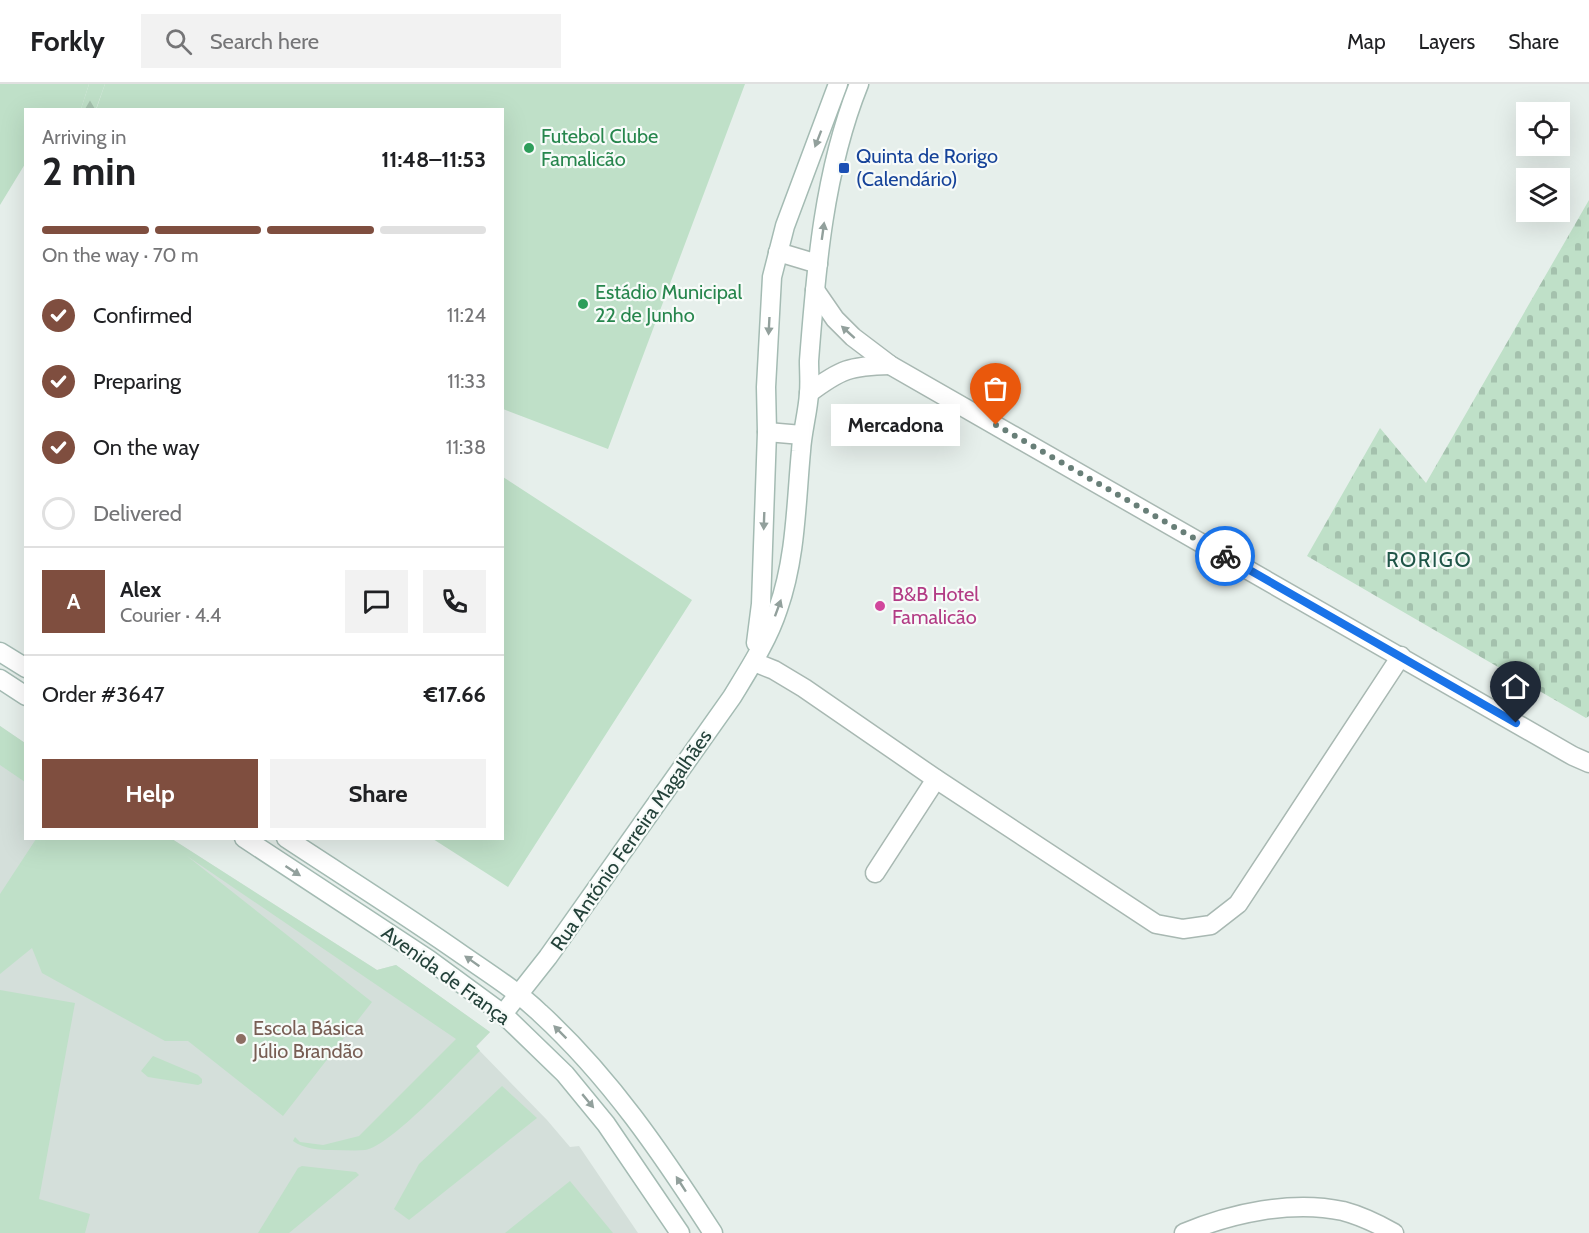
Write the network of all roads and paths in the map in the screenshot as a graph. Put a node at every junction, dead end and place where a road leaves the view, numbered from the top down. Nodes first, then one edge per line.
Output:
1 (838, 84) edge
2 (860, 84) edge
3 (778, 252) junction
4 (818, 264) junction
5 (815, 290) junction
6 (890, 365) junction
7 (809, 393) junction
8 (766, 432) junction
9 (802, 435) junction
10 (0, 652) edge
11 (1401, 656) junction
12 (754, 662) junction
13 (24, 667) edge
14 (0, 679) edge
15 (24, 695) edge
16 (1589, 763) edge
17 (936, 779) junction
18 (247, 840) edge
19 (289, 840) edge
20 (875, 873) dead end
21 (519, 994) junction
22 (503, 1014) junction
23 (680, 1233) edge
24 (713, 1233) edge
25 (1184, 1233) edge
26 (1394, 1233) edge

1 -> 3 street, Rua António Ferreira Magalhães
4 -> 2 street, Rua António Ferreira Magalhães
3 - 4 street
3 -> 8 street, Rua António Ferreira Magalhães
4 - 5 street, Rua António Ferreira Magalhães
6 -> 5 street
5 - 7 street, Rua António Ferreira Magalhães
6 - 7 street
6 - 11 street
7 - 9 street, Rua António Ferreira Magalhães
8 - 9 street
8 -> 12 street, Rua António Ferreira Magalhães
12 -> 9 street, Rua António Ferreira Magalhães
10 - 13 street
11 - 16 street
11 - 17 street
12 - 17 street
12 - 21 street, Rua António Ferreira Magalhães
14 - 15 street
17 - 20 street
18 -> 22 street, Avenida de França
21 -> 19 street, Avenida de França
21 - 22 street, Rua António Ferreira Magalhães
24 -> 21 street, Avenida de França
22 -> 23 street, Avenida de França
25 - 26 street

